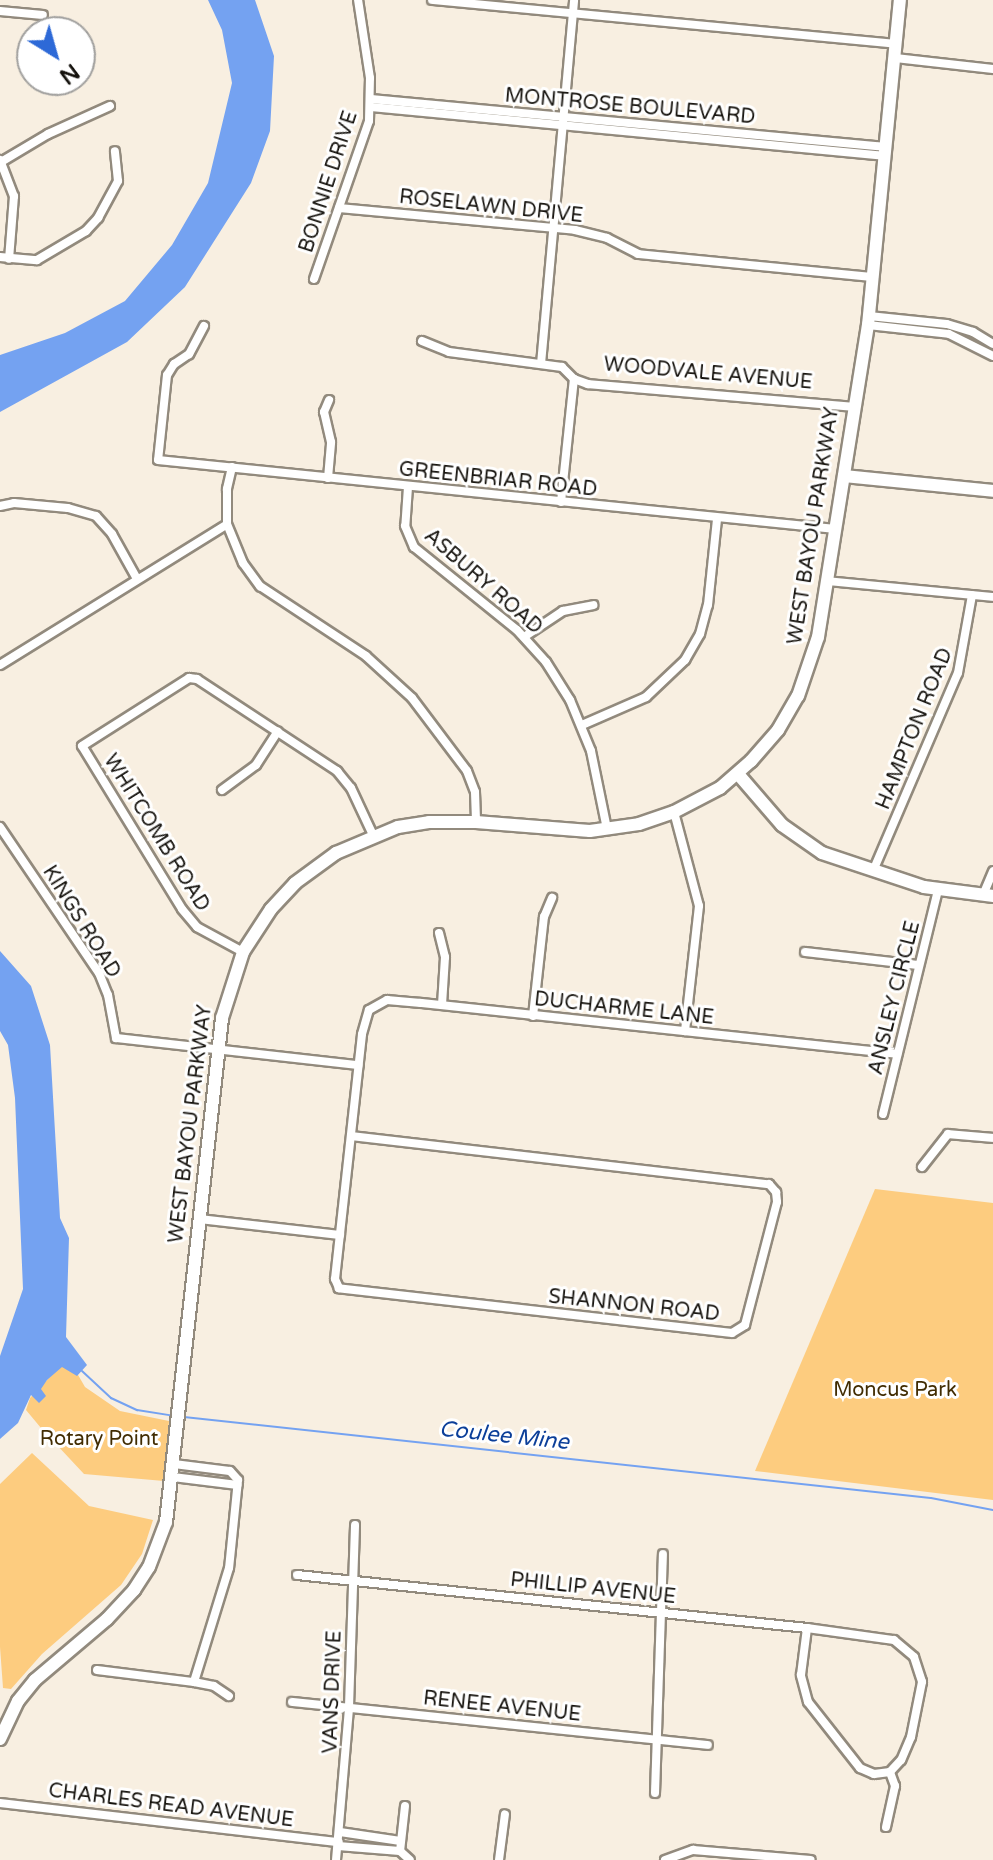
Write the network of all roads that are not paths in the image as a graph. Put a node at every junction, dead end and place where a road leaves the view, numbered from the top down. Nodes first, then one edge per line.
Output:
1 (358, 0) edge
2 (432, 0) edge
3 (574, 0) edge
4 (900, 0) edge
5 (0, 11) edge
6 (572, 13) junction
7 (43, 15) dead end
8 (895, 51) junction
9 (993, 69) edge
10 (371, 103) junction
11 (110, 106) dead end
12 (562, 121) junction
13 (115, 151) dead end
14 (886, 152) junction
15 (1, 161) edge
16 (339, 208) junction
17 (552, 228) junction
18 (5, 258) edge
19 (873, 277) junction
20 (314, 279) dead end
21 (868, 320) junction
22 (204, 326) dead end
23 (950, 329) junction
24 (422, 341) dead end
25 (993, 344) edge
26 (993, 356) edge
27 (541, 364) junction
28 (574, 379) junction
29 (329, 400) dead end
30 (854, 407) junction
31 (232, 467) junction
32 (844, 476) junction
33 (328, 478) junction
34 (408, 487) junction
35 (993, 491) edge
36 (561, 502) junction
37 (0, 506) edge
38 (717, 519) junction
39 (227, 524) junction
40 (835, 529) junction
41 (137, 579) junction
42 (827, 581) junction
43 (972, 595) junction
44 (993, 597) edge
45 (593, 605) dead end
46 (524, 637) junction
47 (0, 665) edge
48 (582, 725) junction
49 (278, 731) junction
50 (738, 774) junction
51 (222, 790) dead end
52 (674, 812) junction
53 (476, 822) junction
54 (0, 827) edge
55 (607, 829) junction
56 (373, 835) junction
57 (873, 871) junction
58 (993, 871) edge
59 (938, 890) junction
60 (988, 896) edge
61 (552, 898) dead end
62 (439, 933) dead end
63 (243, 952) junction
64 (805, 952) dead end
65 (918, 965) junction
66 (442, 1005) junction
67 (533, 1016) junction
68 (363, 1026) joint
69 (685, 1031) junction
70 (217, 1050) junction
71 (897, 1054) junction
72 (358, 1065) junction
73 (883, 1114) dead end
74 (351, 1136) junction
75 (993, 1138) edge
76 (922, 1167) dead end
77 (199, 1219) junction
78 (340, 1235) junction
79 (173, 1470) junction
80 (238, 1485) junction
81 (355, 1525) dead end
82 (663, 1554) dead end
83 (297, 1575) dead end
84 (353, 1580) junction
85 (661, 1612) junction
86 (807, 1628) junction
87 (97, 1670) dead end
88 (194, 1682) junction
89 (229, 1696) dead end
90 (292, 1702) dead end
91 (349, 1707) junction
92 (0, 1739) edge
93 (657, 1740) junction
94 (708, 1745) dead end
95 (890, 1772) junction
96 (655, 1793) dead end
97 (0, 1803) edge
98 (405, 1806) dead end
99 (505, 1814) dead end
100 (886, 1827) dead end
101 (339, 1840) junction
102 (400, 1846) junction
103 (723, 1856) edge
104 (779, 1858) edge
105 (336, 1860) edge
106 (410, 1860) edge
107 (499, 1860) edge
108 (665, 1860) edge
109 (811, 1860) edge

1 - 10 street, BONNIE DRIVE
2 - 6 street
3 - 6 street
4 - 8 street, WEST BAYOU PARKWAY
5 - 7 street
6 - 8 street
6 - 12 street
8 - 9 street
8 - 14 street, WEST BAYOU PARKWAY
10 - 12 street, MONTROSE BOULEVARD
10 - 16 street, BONNIE DRIVE
11 - 15 street
12 - 14 street, MONTROSE BOULEVARD
12 - 17 street
13 - 18 street
14 - 19 street, WEST BAYOU PARKWAY
15 - 18 street
16 - 17 street, ROSELAWN DRIVE
16 - 20 street, BONNIE DRIVE
17 - 19 street, ROSELAWN DRIVE
17 - 27 street
19 - 21 street, WEST BAYOU PARKWAY
21 - 23 street
21 - 30 street, WEST BAYOU PARKWAY
22 - 31 street, GREENBRIAR ROAD
23 - 25 street
23 - 26 street
24 - 27 street, WOODVALE AVENUE
27 - 28 street, WOODVALE AVENUE
28 - 30 street, WOODVALE AVENUE
28 - 36 street
29 - 33 street
30 - 32 street, WEST BAYOU PARKWAY
31 - 33 street, GREENBRIAR ROAD
31 - 39 street
32 - 35 street
32 - 40 street, WEST BAYOU PARKWAY
33 - 34 street, GREENBRIAR ROAD
34 - 36 street, GREENBRIAR ROAD
34 - 46 street, ASBURY ROAD
36 - 38 street, GREENBRIAR ROAD
37 - 41 street
38 - 40 street, GREENBRIAR ROAD
38 - 48 street
39 - 41 street
39 - 53 street
40 - 42 street, WEST BAYOU PARKWAY
41 - 47 street
42 - 43 street
42 - 50 street, WEST BAYOU PARKWAY
43 - 44 street
43 - 57 street, HAMPTON ROAD
45 - 46 street
46 - 48 street, ASBURY ROAD
48 - 55 street, ASBURY ROAD
49 - 51 street
49 - 56 street, WHITCOMB ROAD
49 - 63 street, WHITCOMB ROAD
50 - 52 street, WEST BAYOU PARKWAY
50 - 57 street
52 - 55 street, WEST BAYOU PARKWAY
52 - 69 street
53 - 55 street, WEST BAYOU PARKWAY
53 - 56 street, WEST BAYOU PARKWAY
54 - 70 street, KINGS ROAD
56 - 63 street, WEST BAYOU PARKWAY
57 - 59 street
58 - 60 street
59 - 60 street
59 - 65 street, ANSLEY CIRCLE
61 - 67 street
62 - 66 street
63 - 70 street, WEST BAYOU PARKWAY
64 - 65 street
65 - 71 street, ANSLEY CIRCLE
66 - 67 street, DUCHARME LANE
66 - 68 street, DUCHARME LANE
67 - 69 street, DUCHARME LANE
68 - 72 street, SHANNON ROAD
69 - 71 street, DUCHARME LANE
70 - 72 street, KINGS ROAD
70 - 77 street, WEST BAYOU PARKWAY
71 - 73 street, ANSLEY CIRCLE
72 - 74 street, SHANNON ROAD
74 - 78 street, SHANNON ROAD
74 - 78 street, SHANNON ROAD
75 - 76 street
77 - 78 street
77 - 79 street, WEST BAYOU PARKWAY
79 - 80 street
79 - 80 street
79 - 92 street, WEST BAYOU PARKWAY
80 - 88 street
81 - 84 street, VANS DRIVE
82 - 85 street
83 - 84 street, PHILLIP AVENUE
84 - 85 street, PHILLIP AVENUE
84 - 91 street, VANS DRIVE
85 - 86 street, PHILLIP AVENUE
85 - 93 street
86 - 95 street
86 - 95 street, PHILLIP AVENUE
87 - 88 street
88 - 89 street
90 - 91 street, RENEE AVENUE
91 - 93 street, RENEE AVENUE
91 - 101 street, VANS DRIVE
93 - 94 street, RENEE AVENUE
93 - 96 street
95 - 100 street
97 - 101 street, CHARLES READ AVENUE
98 - 102 street
99 - 107 street
101 - 102 street
101 - 102 street
101 - 105 street, VANS DRIVE
102 - 106 street
103 - 104 street
103 - 108 street
104 - 109 street

